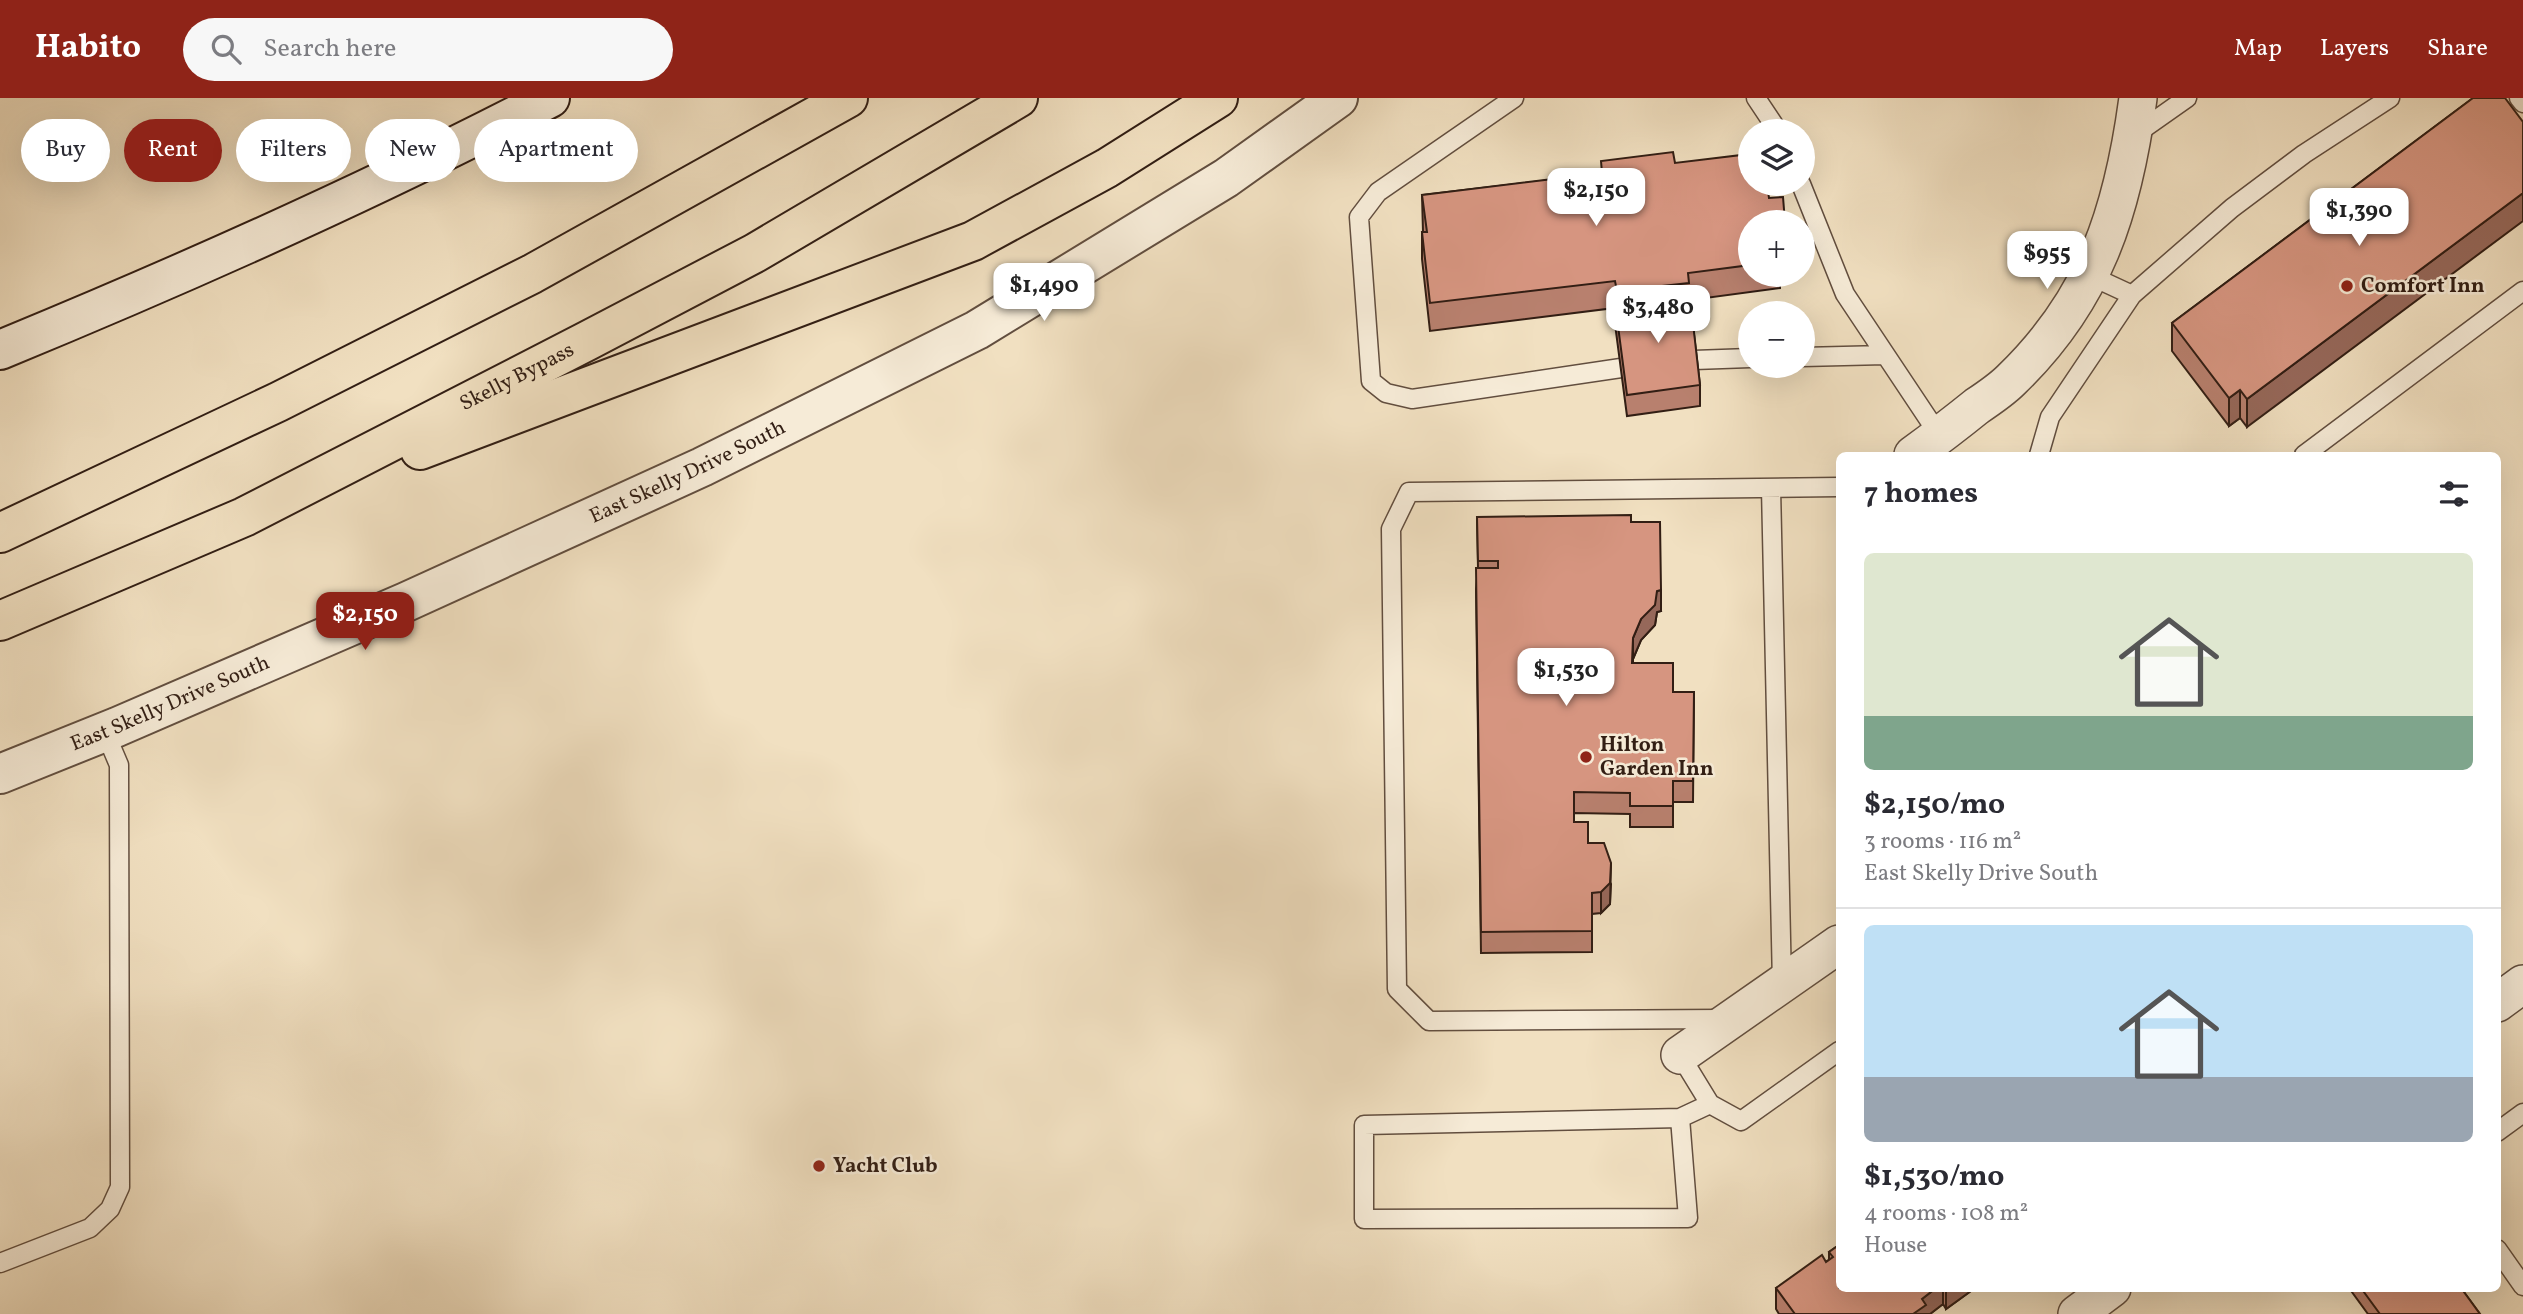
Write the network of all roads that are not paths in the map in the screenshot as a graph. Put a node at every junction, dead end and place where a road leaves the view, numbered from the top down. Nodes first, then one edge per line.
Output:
1 (550, 98) edge
2 (809, 98) edge
3 (848, 98) edge
4 (1018, 98) edge
5 (1218, 98) edge
6 (1338, 98) edge
7 (1514, 98) edge
8 (1756, 98) edge
9 (2138, 98) edge
10 (2187, 98) edge
11 (2389, 98) edge
12 (2519, 98) edge
13 (2523, 103) edge
14 (1770, 119) edge
15 (2133, 136) junction
16 (735, 161) junction
17 (1806, 196) edge
18 (2091, 276) junction
19 (2523, 290) edge
20 (2132, 295) junction
21 (0, 350) edge
22 (1885, 355) junction
23 (1815, 357) edge
24 (1738, 358) edge
25 (1694, 360) edge
26 (1621, 368) edge
27 (1926, 445) edge
28 (2040, 452) edge
29 (2308, 452) edge
30 (1836, 487) edge
31 (1771, 488) junction
32 (244, 517) junction
33 (0, 533) edge
34 (0, 621) edge
35 (105, 732) junction
36 (0, 774) edge
37 (1836, 946) edge
38 (1782, 984) junction
39 (2523, 984) edge
40 (2501, 1000) edge
41 (1732, 1019) junction
42 (1836, 1053) edge
43 (1680, 1055) joint
44 (1710, 1104) junction
45 (2523, 1113) edge
46 (1680, 1118) junction
47 (2501, 1129) edge
48 (2501, 1256) edge
49 (0, 1263) edge
50 (2523, 1286) edge
51 (2107, 1292) edge
52 (2077, 1314) edge

1 - 21 street
2 - 16 highway
3 - 16 highway
4 - 32 highway, Skelly Bypass
5 - 32 highway
6 - 35 street, East Skelly Drive South
7 - 26 lane
8 - 14 lane
9 - 15 street
10 - 15 lane
11 - 20 lane
12 - 13 lane
15 - 18 street
16 - 33 highway
17 - 22 lane
18 - 20 lane
18 - 27 street
19 - 29 lane
20 - 28 lane
22 - 23 lane
22 - 27 lane
24 - 25 lane
30 - 31 lane
31 - 38 lane
31 - 41 lane
32 - 34 highway, Skelly Bypass
35 - 36 street, East Skelly Drive South
35 - 49 lane
37 - 38 street
38 - 41 street
39 - 40 street
41 - 43 street
42 - 44 lane
43 - 44 lane
44 - 46 lane
45 - 47 lane
46 - 46 lane
48 - 50 lane
51 - 52 street

